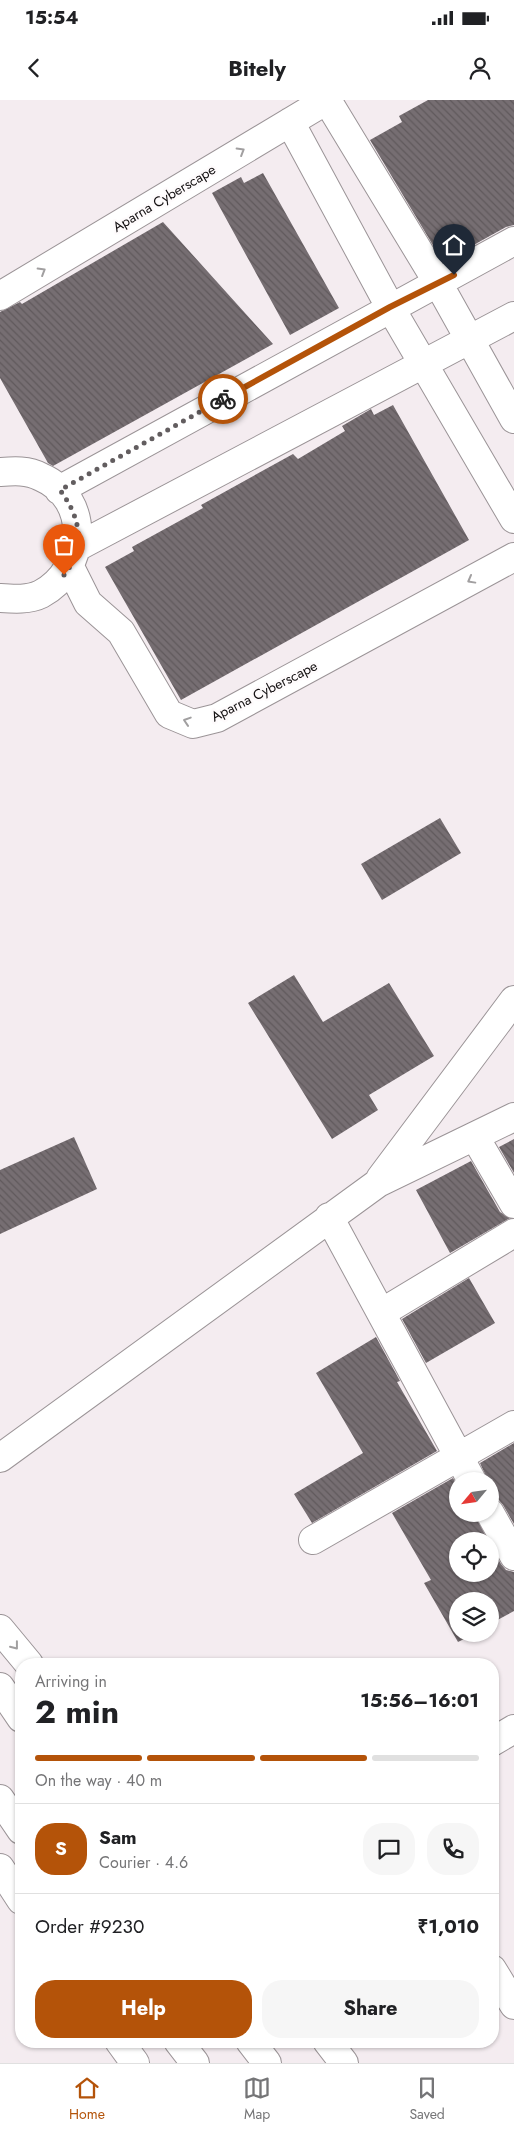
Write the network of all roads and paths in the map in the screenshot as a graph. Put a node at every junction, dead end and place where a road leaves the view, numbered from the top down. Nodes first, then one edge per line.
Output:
1 (327, 100) edge
2 (290, 122) junction
3 (514, 241) edge
4 (438, 283) junction
5 (0, 296) edge
6 (390, 307) junction
7 (514, 316) edge
8 (470, 340) junction
9 (423, 365) junction
10 (514, 418) edge
11 (0, 472) edge
12 (60, 490) junction
13 (514, 519) edge
14 (74, 557) junction
15 (514, 557) edge
16 (0, 598) edge
17 (514, 1000) edge
18 (514, 1117) edge
19 (475, 1137) junction
20 (378, 1183) junction
21 (514, 1204) edge
22 (329, 1217) junction
23 (514, 1233) edge
24 (381, 1313) junction
25 (514, 1425) edge
26 (0, 1458) edge
27 (459, 1458) junction
28 (467, 1472) edge
29 (495, 1522) edge
30 (313, 1540) dead end
31 (514, 1556) edge
32 (0, 1629) edge
33 (24, 1658) edge
34 (0, 1686) edge
35 (15, 1709) edge
36 (514, 1729) edge
37 (499, 1738) edge
38 (0, 1799) edge
39 (15, 1821) edge
40 (0, 1868) edge
41 (15, 1891) edge
42 (501, 1968) edge
43 (514, 2005) edge
44 (124, 2048) edge
45 (183, 2048) edge
46 (255, 2048) edge
47 (332, 2048) edge
48 (135, 2063) edge
49 (195, 2063) edge
50 (267, 2063) edge
51 (344, 2063) edge

1 - 2 street, Aparna Cyberscape
1 - 4 street
5 -> 2 street, Aparna Cyberscape
2 - 6 street
3 - 4 street
4 - 6 street
4 - 8 street
6 - 9 street
6 - 12 street
7 - 8 street
8 - 9 street
8 - 10 street
9 - 13 street
9 - 14 street
11 - 12 street
12 - 14 street
15 -> 14 street, Aparna Cyberscape
14 - 16 street
17 - 20 street
18 - 19 street
19 - 20 street
19 - 21 street
20 - 22 street
22 - 24 street
22 - 26 street
23 - 24 street
24 - 27 street
25 - 27 street
27 - 28 street
27 - 30 street
29 - 31 street
32 -> 33 street
34 - 35 street
36 - 37 street
38 - 39 street
40 - 41 street
42 - 43 street
44 - 48 street
45 - 49 street
46 - 50 street
47 - 51 street

